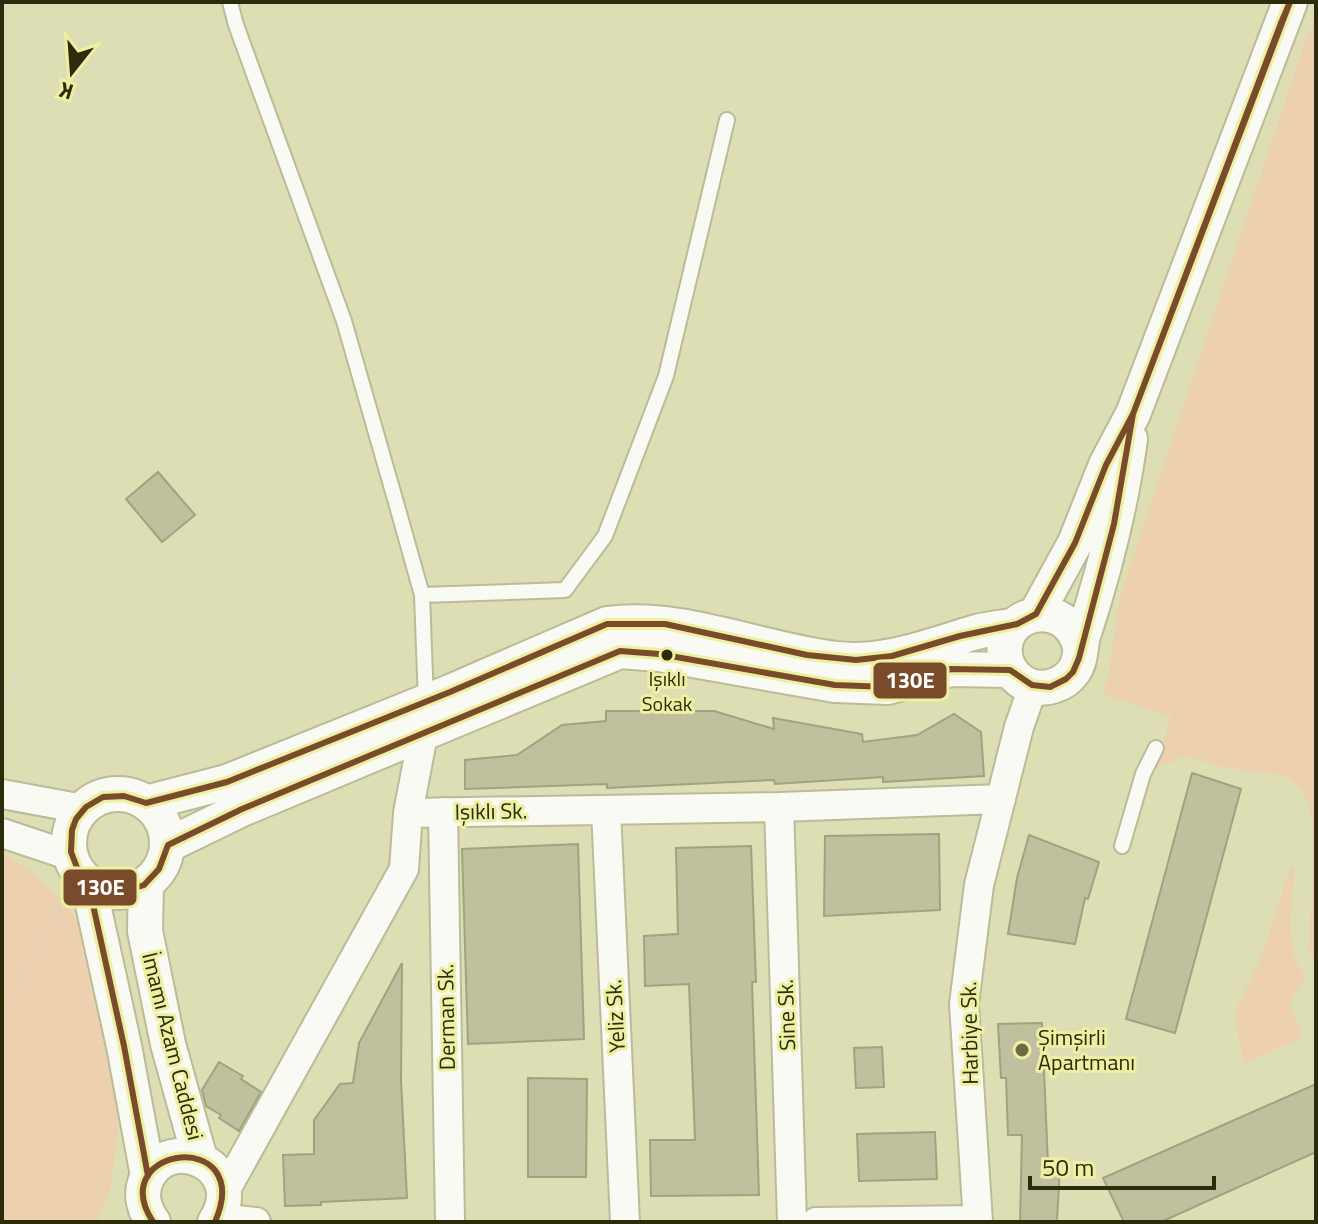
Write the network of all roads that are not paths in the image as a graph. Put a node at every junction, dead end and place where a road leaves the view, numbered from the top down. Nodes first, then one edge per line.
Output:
1 (230, 2) edge
2 (1290, 2) edge
3 (727, 120) dead end
4 (1133, 414) junction
5 (422, 595) junction
6 (1025, 620) junction
7 (1080, 647) junction
8 (1022, 679) junction
9 (426, 702) junction
10 (423, 735) junction
11 (1156, 748) dead end
12 (2, 794) edge
13 (1001, 799) junction
14 (146, 803) junction
15 (779, 807) junction
16 (83, 809) junction
17 (606, 810) junction
18 (443, 812) junction
19 (408, 813) junction
20 (2, 833) edge
21 (168, 845) junction
22 (1122, 846) dead end
23 (79, 869) junction
24 (146, 884) junction
25 (200, 1159) junction
26 (146, 1182) junction
27 (219, 1211) edge
28 (978, 1221) edge
29 (128, 1222) edge
30 (153, 1222) edge
31 (256, 1222) edge
32 (450, 1222) edge
33 (625, 1222) edge
34 (792, 1222) edge
35 (816, 1222) edge

1 - 5 lane
2 - 4 street
3 - 5 lane
4 - 6 street
4 - 7 street
5 - 9 lane
6 - 7 street
6 - 8 street
6 - 9 street
7 - 8 street
8 - 10 street
8 - 13 street, Harbiye Sk.
9 - 10 street
9 - 14 street
10 - 19 street
10 - 21 street
11 - 22 lane
12 - 16 street
13 - 15 street, Işıklı Sk.
13 - 28 street, Harbiye Sk.
14 - 16 street
14 - 21 street
15 - 17 street, Işıklı Sk.
15 - 34 street, Sine Sk.
16 - 23 street
17 - 18 street, Işıklı Sk.
17 - 33 street, Yeliz Sk.
18 - 19 street, Işıklı Sk.
18 - 32 street, Derman Sk.
19 - 27 street
20 - 23 street
21 - 24 street
23 - 24 street
23 - 26 street
24 - 25 street, İmamı Azam Caddesi
25 - 26 street
25 - 27 street
26 - 29 street
26 - 30 street
27 - 31 street
28 - 35 street

